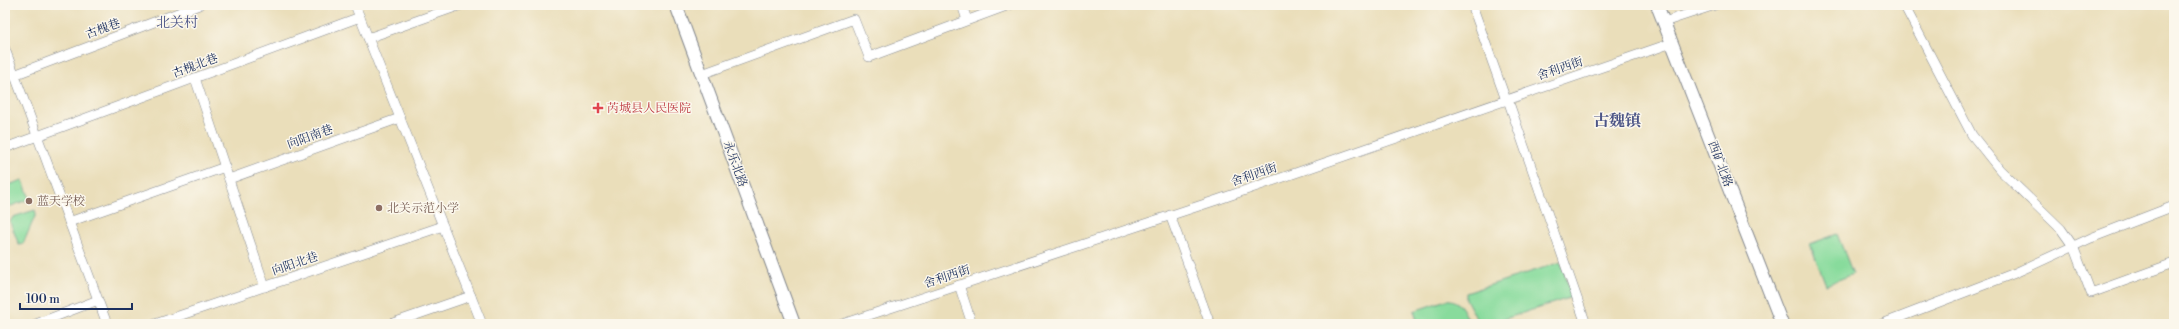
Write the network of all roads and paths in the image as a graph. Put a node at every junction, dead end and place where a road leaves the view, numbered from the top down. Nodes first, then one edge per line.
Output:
1 (199, 5) edge
2 (355, 5) edge
3 (461, 5) edge
4 (676, 5) edge
5 (962, 5) edge
6 (1009, 5) edge
7 (1472, 5) edge
8 (1657, 5) edge
9 (1665, 5) edge
10 (1715, 5) edge
11 (1904, 5) edge
12 (360, 17) junction
13 (967, 20) junction
14 (1670, 20) junction
15 (368, 38) junction
16 (1672, 43) junction
17 (5, 49) edge
18 (702, 74) junction
19 (14, 75) junction
20 (195, 78) junction
21 (1507, 100) junction
22 (400, 118) junction
23 (37, 136) junction
24 (5, 148) edge
25 (225, 167) junction
26 (229, 180) junction
27 (2174, 206) edge
28 (1170, 215) junction
29 (69, 222) junction
30 (443, 226) junction
31 (2074, 246) junction
32 (2174, 263) edge
33 (958, 286) junction
34 (265, 287) junction
35 (471, 296) junction
36 (98, 300) junction
37 (1210, 322) edge
38 (36, 324) edge
39 (107, 324) edge
40 (155, 324) edge
41 (390, 324) edge
42 (482, 324) edge
43 (794, 324) edge
44 (842, 324) edge
45 (972, 324) edge
46 (1200, 324) edge
47 (1586, 324) edge
48 (1782, 324) edge
49 (1789, 324) edge
50 (1882, 324) edge

1 - 19 street, 古槐巷
2 - 12 street
3 - 15 street
4 - 18 main road, 永乐北路
5 - 13 street
6 - 13 street
7 - 21 street
8 - 16 main road, 西矿北路
9 - 14 main road, 西矿北路
10 - 14 street
11 - 31 street
12 - 15 street
12 - 20 street, 古槐北巷
13 - 18 street
14 - 49 main road, 西矿北路
15 - 22 street
16 - 21 street, 舍利西街
16 - 48 main road, 西矿北路
17 - 19 street
18 - 43 main road, 永乐北路
19 - 23 street
20 - 23 street, 古槐北巷
20 - 25 street
21 - 28 street, 舍利西街
21 - 47 street
22 - 26 street, 向阳南巷
22 - 30 street
23 - 24 street, 古槐北巷
23 - 29 street
25 - 26 street
25 - 29 street
26 - 34 street
27 - 31 street
28 - 33 street, 舍利西街
28 - 37 street
29 - 36 street
30 - 34 street, 向阳北巷
30 - 35 street
31 - 32 street
31 - 50 street
33 - 44 street, 舍利西街
33 - 45 street
34 - 40 street, 向阳北巷
35 - 41 street
35 - 42 street
36 - 38 street
36 - 39 street
37 - 46 street

